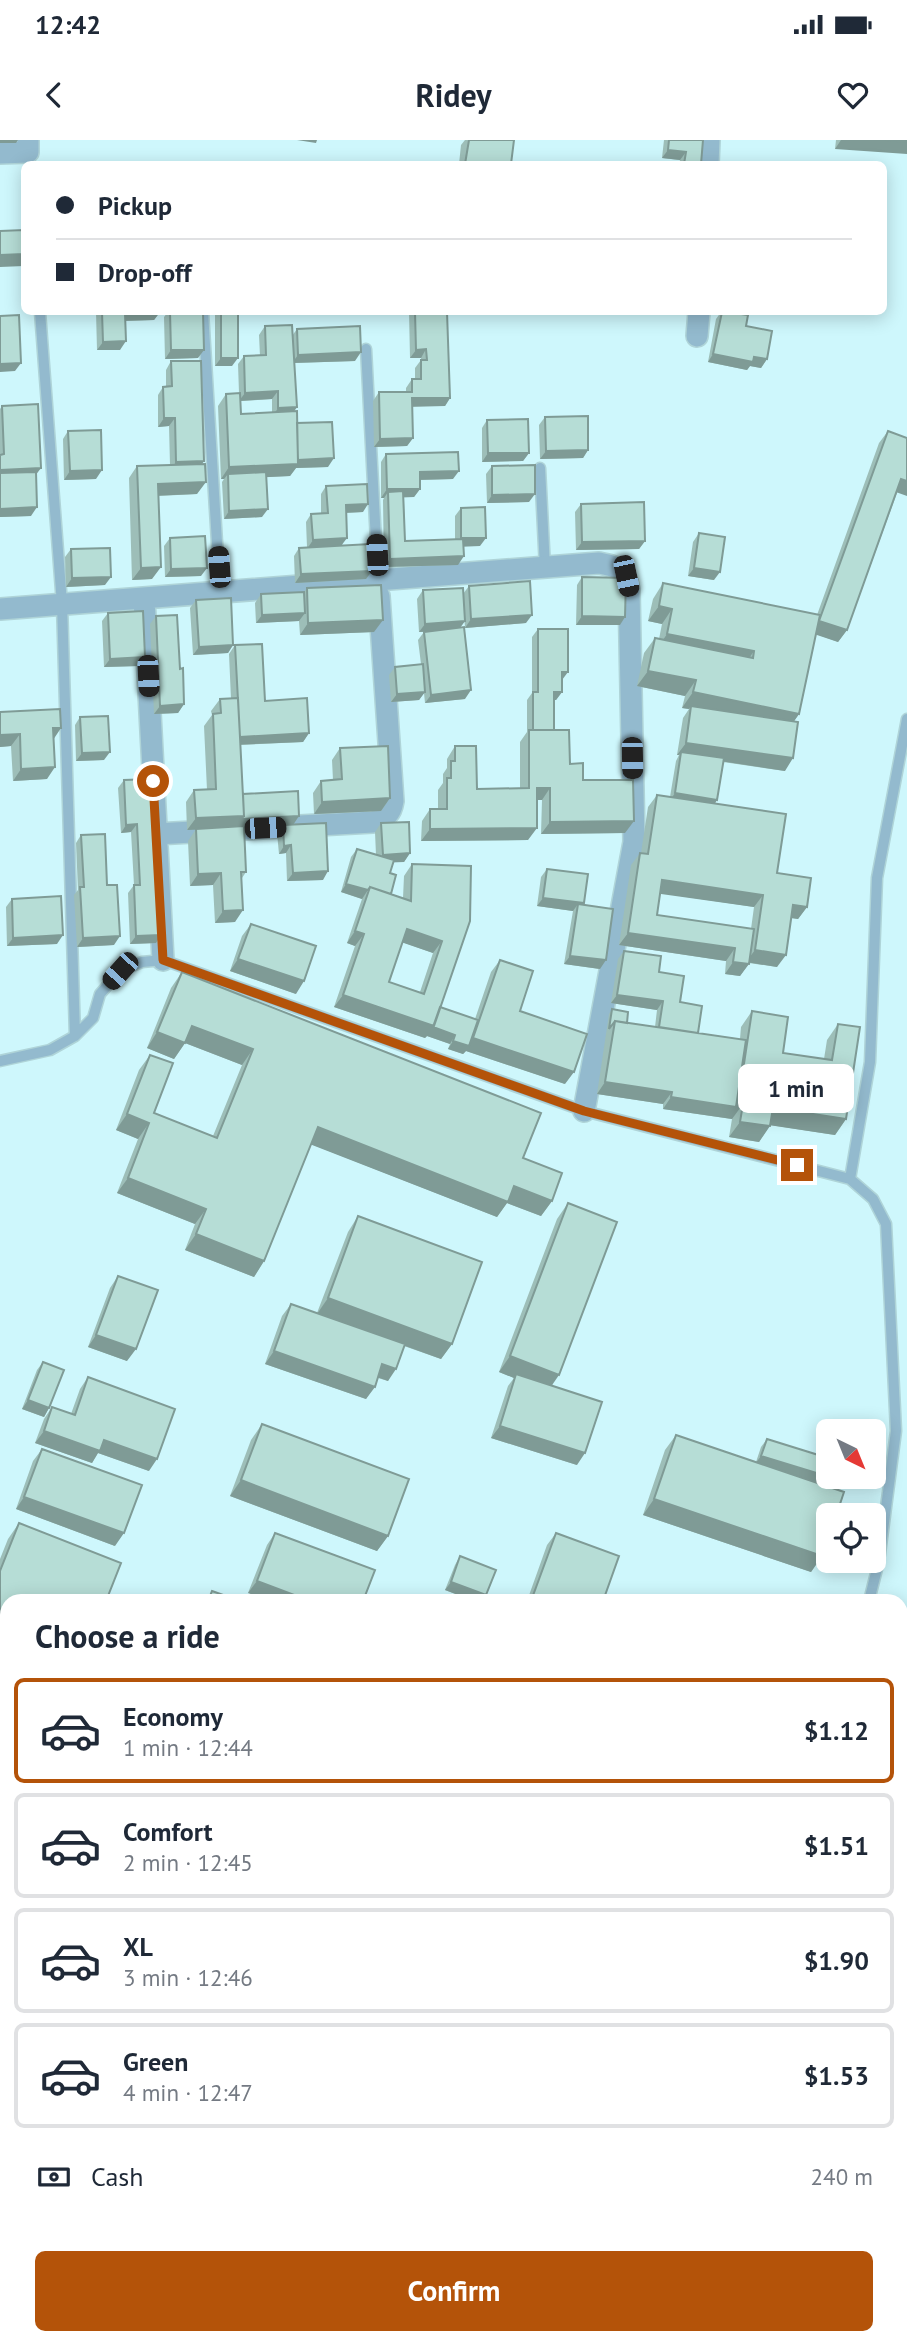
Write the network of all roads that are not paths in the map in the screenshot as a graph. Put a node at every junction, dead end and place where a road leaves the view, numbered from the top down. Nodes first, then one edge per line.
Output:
1 (709, 140) edge
2 (28, 152) edge
3 (0, 153) edge
4 (708, 161) edge
5 (40, 315) edge
6 (203, 315) edge
7 (699, 315) edge
8 (697, 336) dead end
9 (366, 349) dead end
10 (540, 468) dead end
11 (545, 568) junction
12 (378, 580) junction
13 (220, 592) junction
14 (144, 598) junction
15 (62, 604) junction
16 (0, 609) edge
17 (907, 719) edge
18 (156, 834) junction
19 (163, 960) junction
20 (75, 1036) junction
21 (0, 1061) edge
22 (584, 1111) junction
23 (850, 1179) junction
24 (871, 1594) edge

1 - 4 street
2 - 3 street
5 - 15 lane
6 - 13 lane
7 - 8 street
9 - 12 lane
10 - 11 lane
11 - 12 street
11 - 22 street
12 - 13 street
12 - 18 street
13 - 14 street
14 - 15 street
14 - 18 street
15 - 16 street
15 - 20 lane
17 - 23 lane
18 - 19 street
19 - 20 lane
19 - 22 lane
20 - 21 lane
22 - 23 lane
23 - 24 lane

